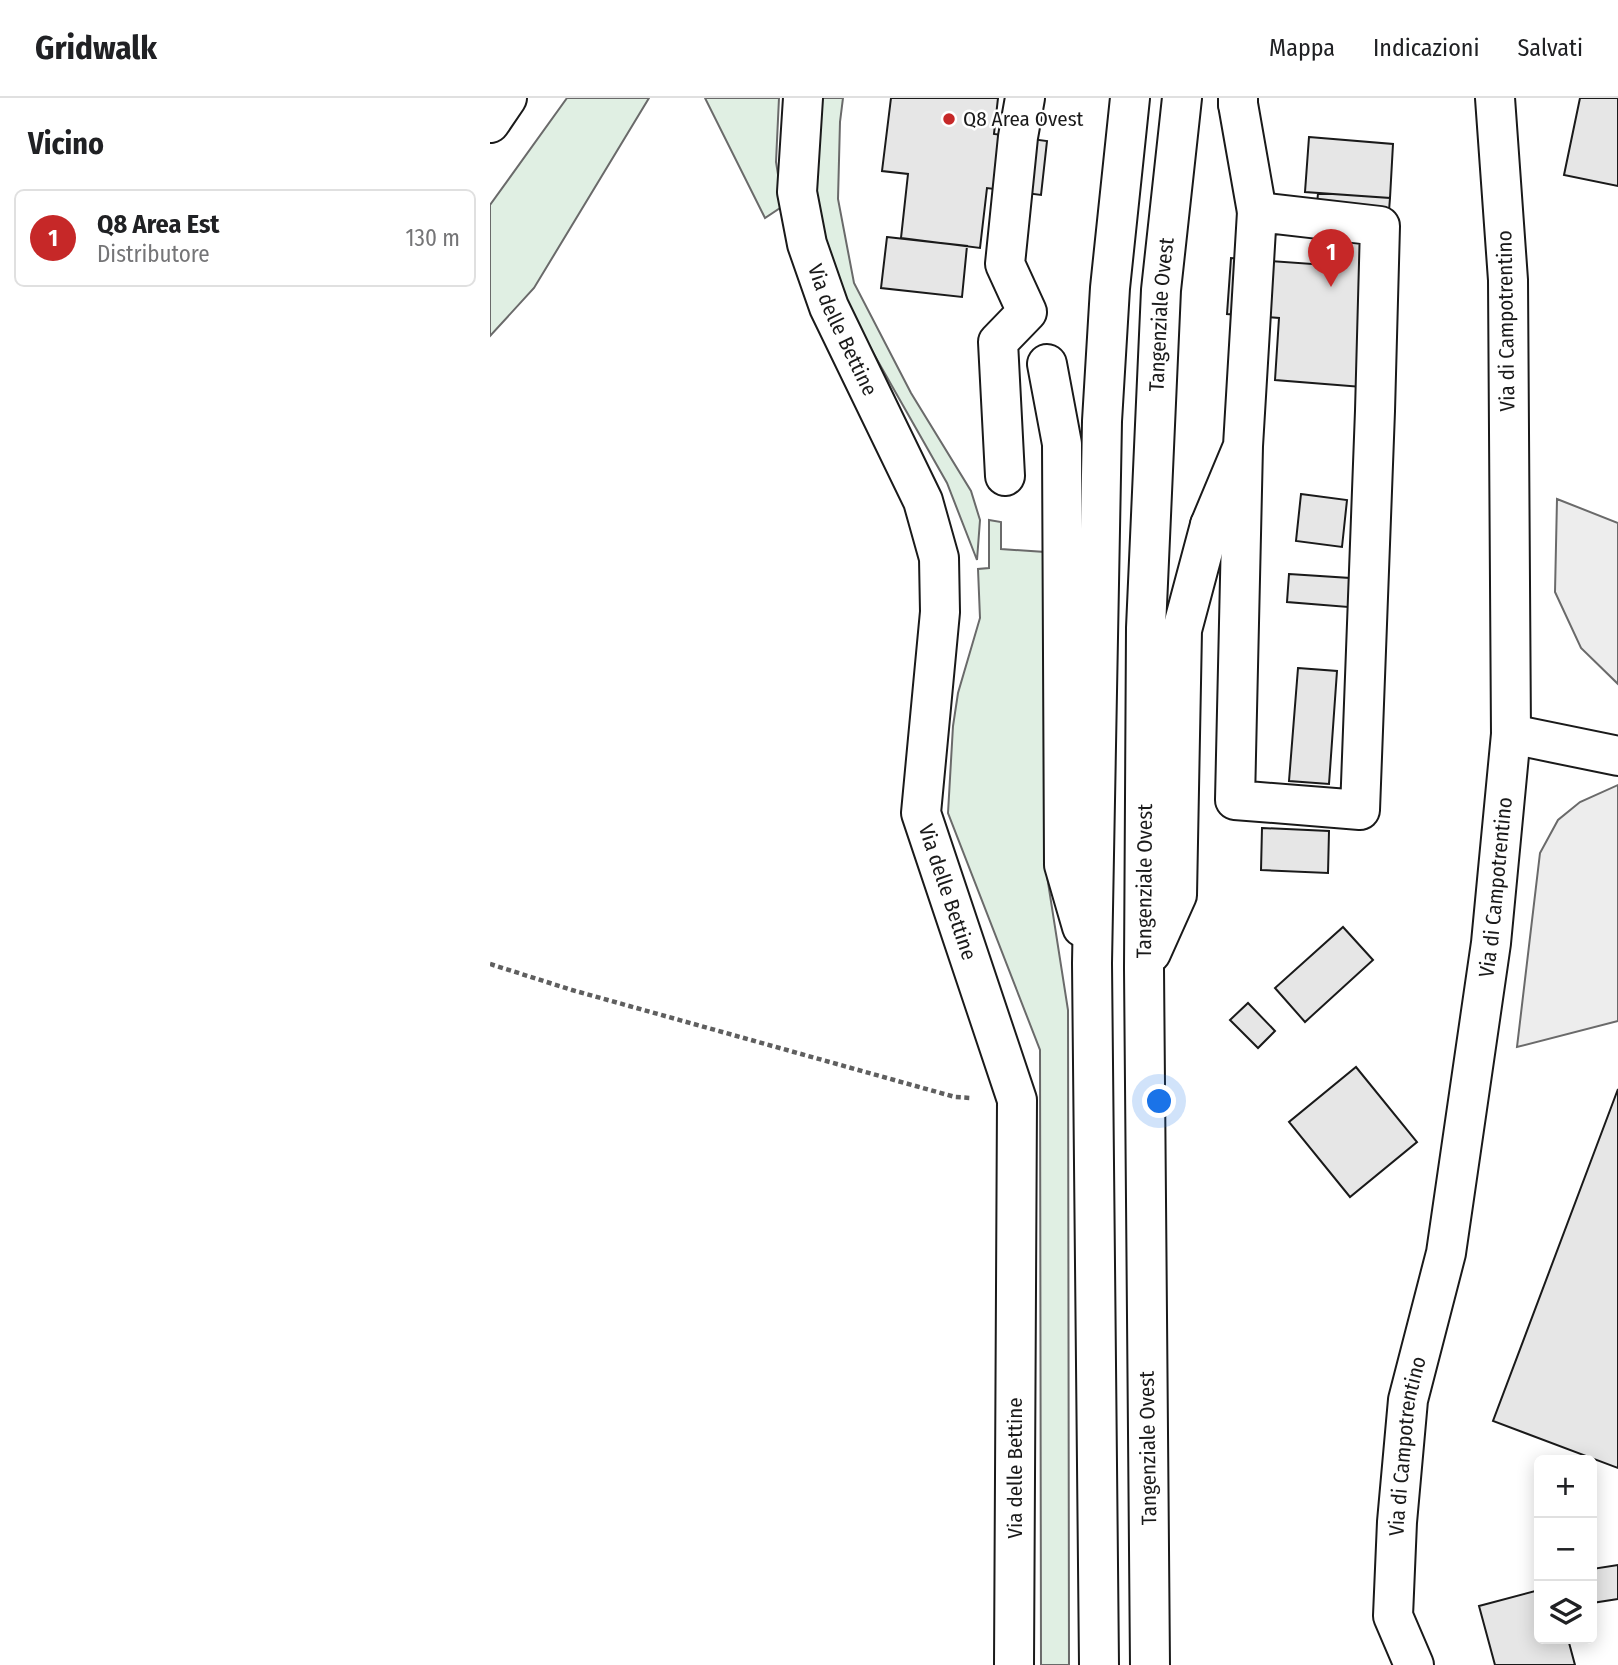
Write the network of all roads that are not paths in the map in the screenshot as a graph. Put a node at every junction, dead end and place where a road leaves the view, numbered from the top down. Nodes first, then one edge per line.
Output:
1 (507, 98) edge
2 (803, 98) edge
3 (1025, 98) edge
4 (1130, 98) edge
5 (1182, 98) edge
6 (1495, 98) edge
7 (1238, 101) edge
8 (490, 123) edge
9 (1257, 212) junction
10 (1027, 312) junction
11 (1242, 446) junction
12 (1005, 476) dead end
13 (1511, 734) junction
14 (1618, 757) edge
15 (1092, 963) junction
16 (1144, 968) junction
17 (1014, 1665) edge
18 (1099, 1665) edge
19 (1150, 1665) edge
20 (1414, 1665) edge

1 - 8 main road
2 - 17 main road, Via delle Bettine
3 - 10 main road
4 - 15 main road
5 - 16 main road, Tangenziale Ovest
6 - 13 main road, Via di Campotrentino
7 - 9 main road
9 - 11 main road
9 - 11 main road
10 - 12 main road
10 - 15 main road
11 - 16 main road
13 - 14 main road
13 - 20 main road, Via di Campotrentino
15 - 18 main road
16 - 19 main road, Tangenziale Ovest

